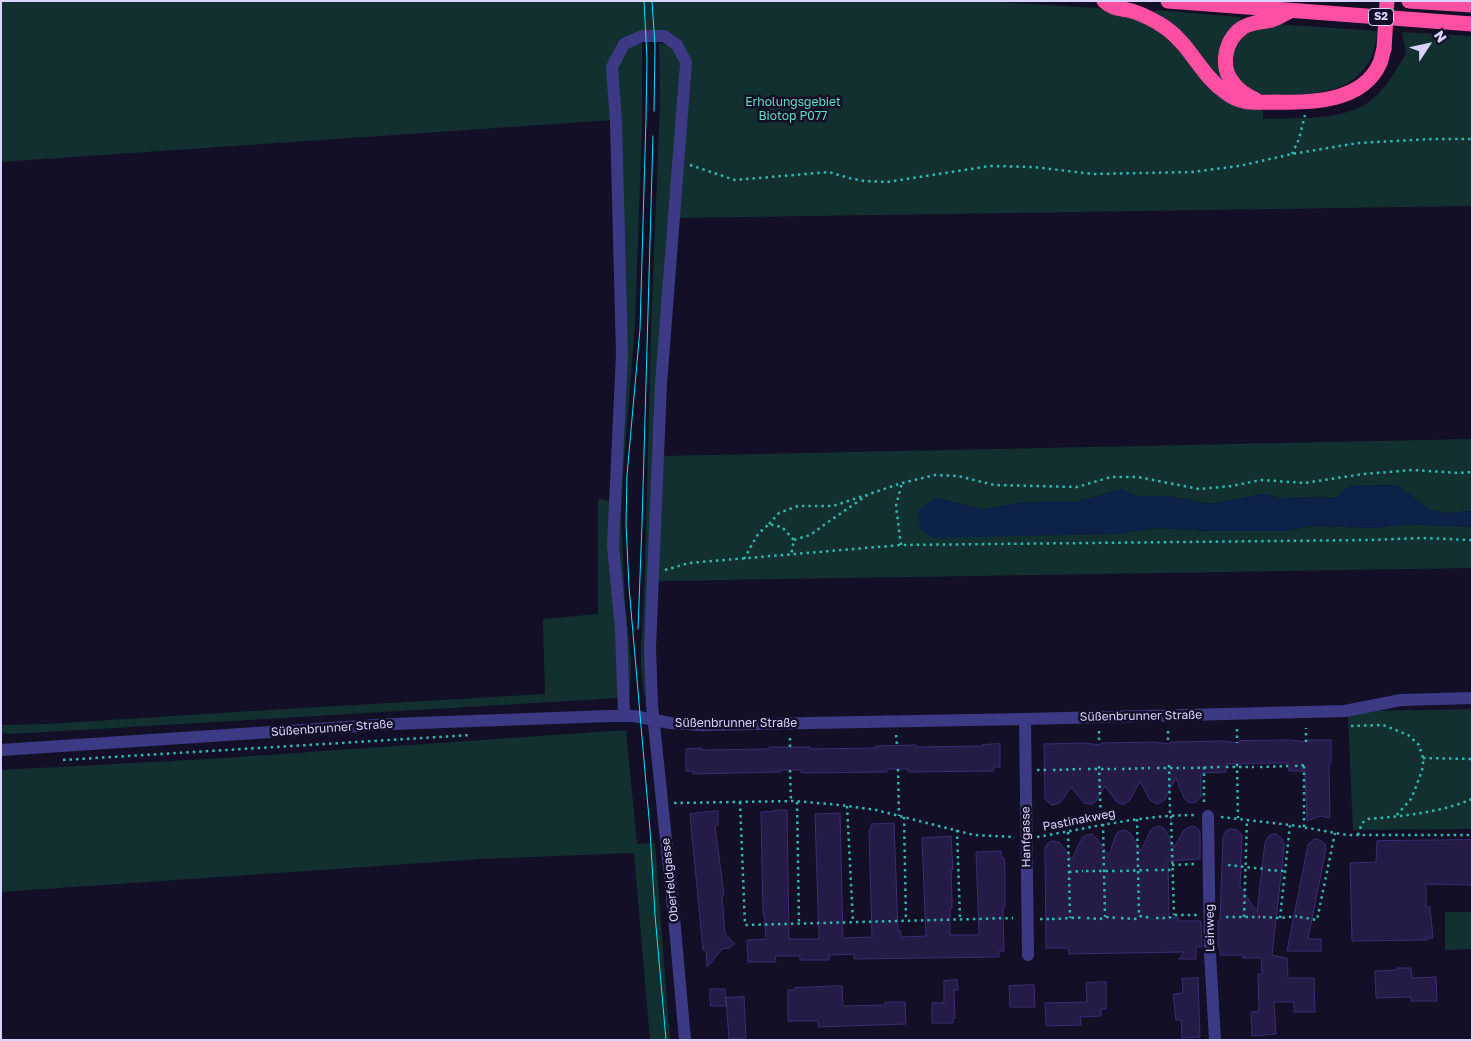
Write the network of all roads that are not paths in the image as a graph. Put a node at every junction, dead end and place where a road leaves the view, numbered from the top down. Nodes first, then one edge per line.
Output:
1 (1104, 1) edge
2 (1168, 1) edge
3 (1387, 1) edge
4 (1409, 1) edge
5 (1472, 5) edge
6 (1290, 11) junction
7 (1472, 24) edge
8 (1259, 102) junction
9 (1472, 698) edge
10 (624, 716) junction
11 (1025, 719) junction
12 (654, 720) junction
13 (1, 750) edge
14 (1206, 816) road end
15 (1028, 955) dead end
16 (685, 1040) edge
17 (1215, 1040) edge

1 - 8 highway
2 - 6 highway, S2
3 - 8 highway, bridge
4 - 5 highway, S2
6 - 7 highway, S2
6 - 8 highway
9 - 11 street, Süßenbrunner Straße
10 - 12 street, Süßenbrunner Straße
10 - 12 street, Oberfeldgasse
10 - 13 street, Süßenbrunner Straße
11 - 12 street, Süßenbrunner Straße
11 - 15 street, Hanfgasse
12 - 16 street, Oberfeldgasse
14 - 17 street, Leinweg

